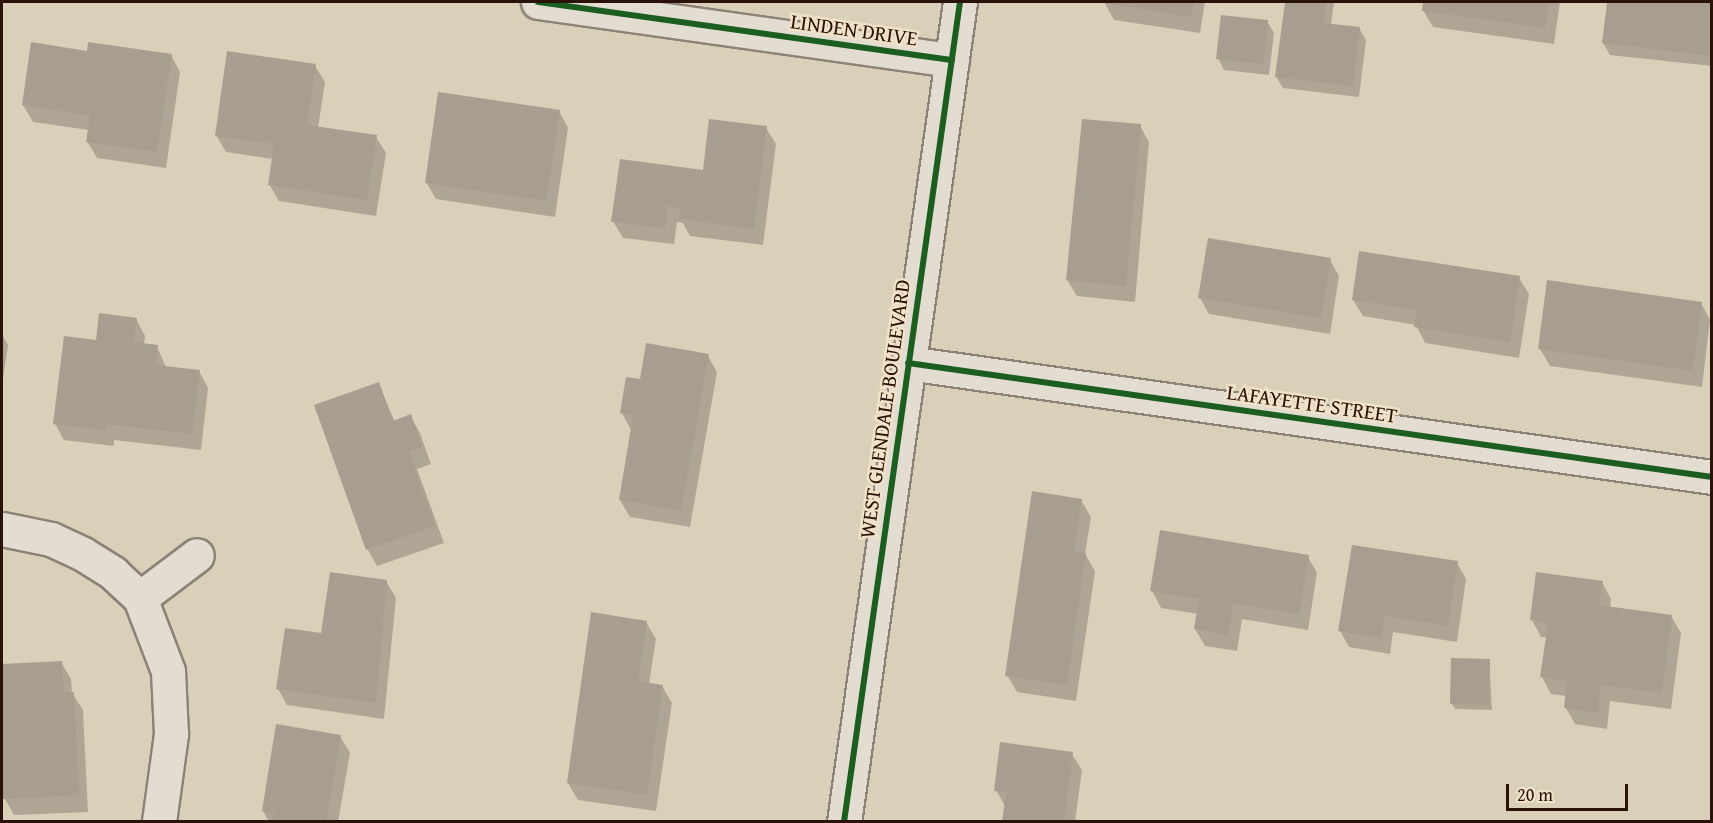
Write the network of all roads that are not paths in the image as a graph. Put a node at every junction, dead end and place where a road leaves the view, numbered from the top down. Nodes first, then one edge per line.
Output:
1 (538, 2) edge
2 (960, 2) edge
3 (952, 60) junction
4 (908, 363) junction
5 (1712, 477) edge
6 (2, 530) edge
7 (197, 555) dead end
8 (140, 598) junction
9 (159, 822) edge
10 (844, 822) edge

1 - 3 street, LINDEN DRIVE
2 - 3 street, WEST GLENDALE BOULEVARD
3 - 4 street, WEST GLENDALE BOULEVARD
4 - 5 street, LAFAYETTE STREET
4 - 10 street, WEST GLENDALE BOULEVARD
6 - 8 street
7 - 8 street
8 - 9 street

